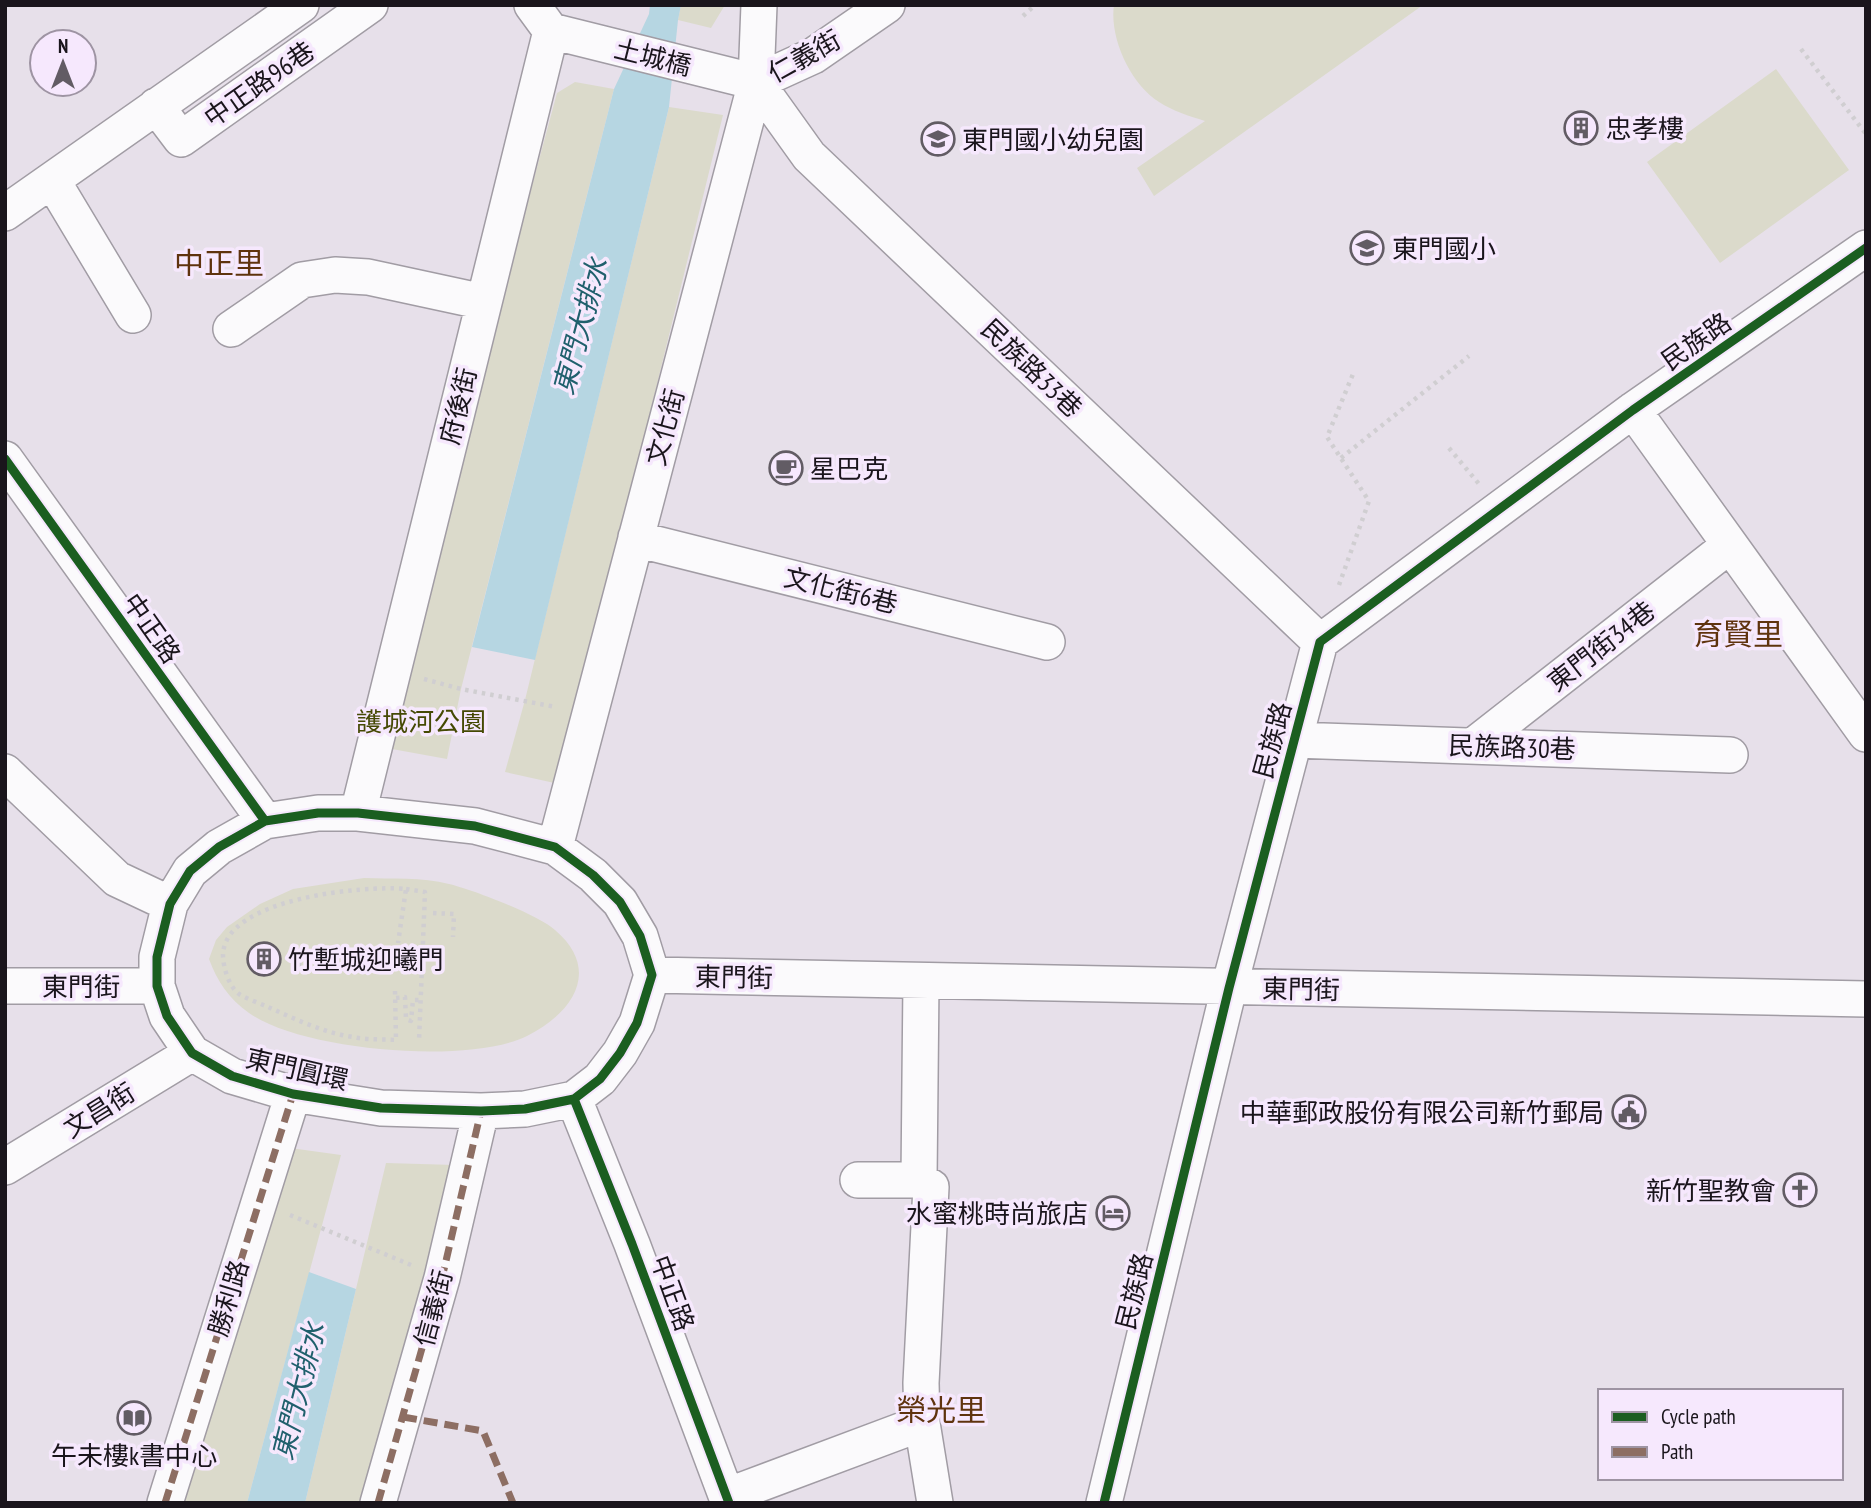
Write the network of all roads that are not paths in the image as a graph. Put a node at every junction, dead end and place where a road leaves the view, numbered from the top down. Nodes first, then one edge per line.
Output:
1 (301, 5) edge
2 (759, 5) edge
3 (887, 5) edge
4 (360, 8) edge
5 (541, 18) edge
6 (755, 82) junction
7 (156, 106) junction
8 (52, 180) junction
9 (5, 213) edge
10 (1866, 248) edge
11 (484, 302) junction
12 (133, 316) dead end
13 (231, 329) dead end
14 (1633, 410) junction
15 (5, 458) edge
16 (636, 537) junction
17 (1730, 545) junction
18 (1047, 642) dead end
19 (1320, 642) junction
20 (1866, 734) edge
21 (1294, 740) junction
22 (1473, 746) junction
23 (1730, 755) dead end
24 (5, 772) edge
25 (358, 813) junction
26 (265, 821) junction
27 (555, 847) junction
28 (170, 904) junction
29 (652, 975) junction
30 (921, 981) junction
31 (5, 986) edge
32 (157, 986) junction
33 (1229, 988) junction
34 (1866, 999) edge
35 (192, 1053) junction
36 (293, 1094) junction
37 (574, 1099) junction
38 (481, 1111) junction
39 (5, 1167) edge
40 (858, 1180) dead end
41 (919, 1180) junction
42 (922, 1423) junction
43 (728, 1499) edge
44 (165, 1503) edge
45 (378, 1503) edge
46 (935, 1503) edge
47 (1104, 1503) edge

1 - 7 street, 中正路96巷
2 - 6 street, 文化街
3 - 6 street, 仁義街
4 - 7 street, 中正路96巷
5 - 6 street, 土城橋
5 - 11 street, 府後街
6 - 16 street, 文化街
6 - 19 street, 民族路33巷
7 - 8 street, 中正路96巷
8 - 9 street, 中正路96巷
8 - 12 street
10 - 14 street, 民族路
11 - 13 street
11 - 25 street, 府後街
14 - 17 street
14 - 19 street, 民族路
15 - 26 street, 中正路
16 - 18 street, 文化街6巷
16 - 27 street, 文化街
17 - 20 street
17 - 22 street, 東門街34巷
19 - 21 street, 民族路
21 - 22 street, 民族路30巷
21 - 33 street, 民族路
22 - 23 street, 民族路30巷
24 - 28 street
25 - 26 street, 東門圓環
25 - 27 street, 東門圓環
26 - 28 street, 東門圓環
27 - 29 street, 東門圓環
28 - 32 street, 東門圓環
29 - 30 street, 東門街
29 - 37 street, 東門圓環
30 - 33 street, 東門街
30 - 41 street
31 - 32 street, 東門街
32 - 35 street, 東門圓環
33 - 34 street, 東門街
33 - 47 street, 民族路
35 - 36 street, 東門圓環
35 - 39 street, 文昌街
36 - 38 street, 東門圓環
36 - 44 street, 勝利路
37 - 38 street, 東門圓環
37 - 43 street, 中正路
38 - 45 street, 信義街
40 - 41 street
41 - 42 street
42 - 43 street
42 - 46 street

